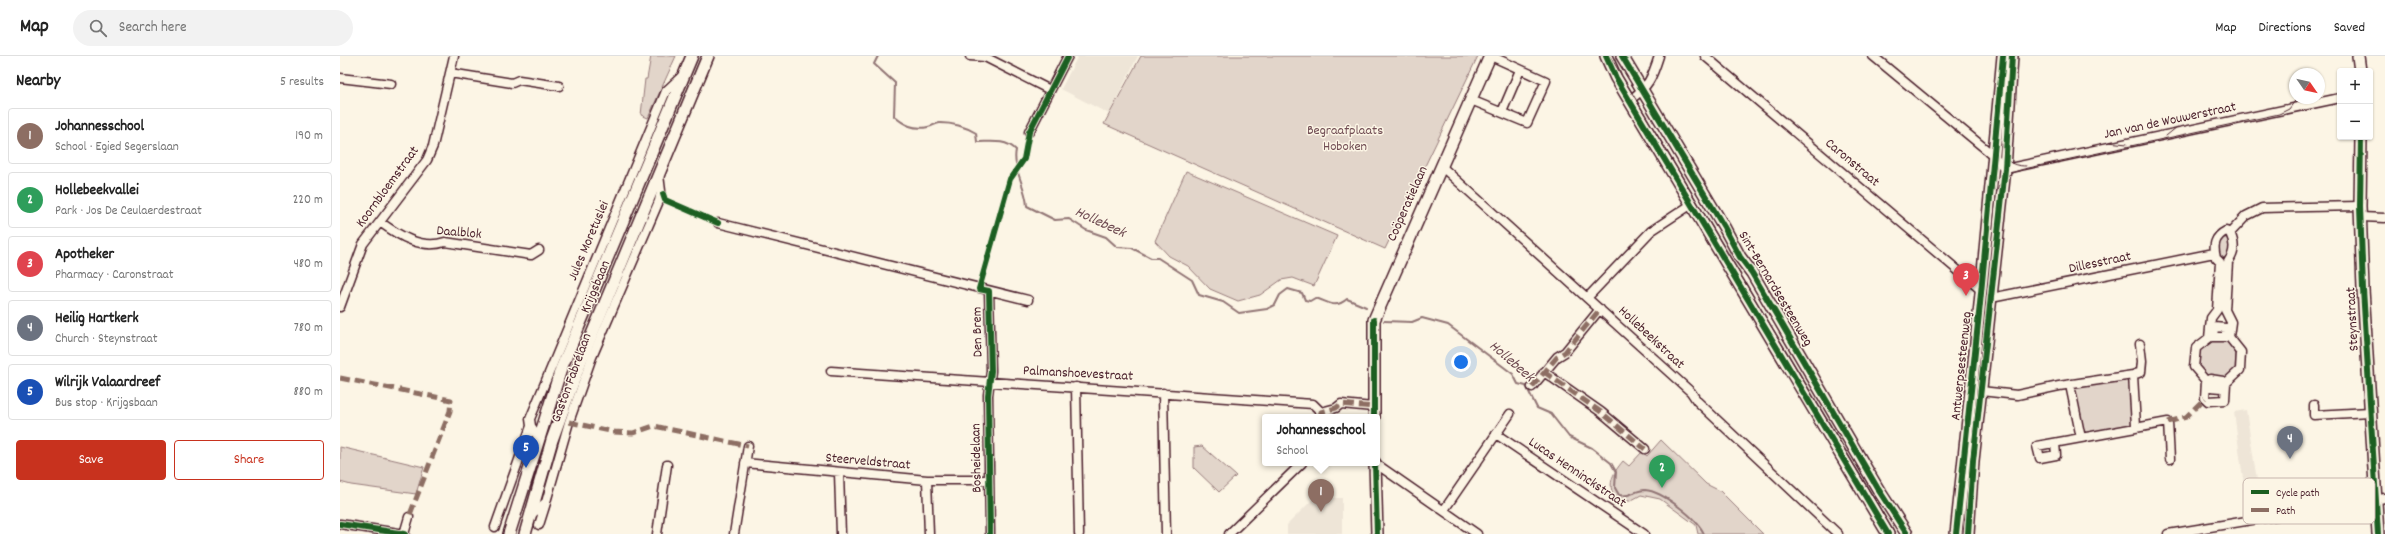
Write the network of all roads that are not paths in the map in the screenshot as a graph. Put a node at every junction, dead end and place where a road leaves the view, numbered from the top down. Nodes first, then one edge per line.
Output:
1 (454, 56) edge
2 (692, 56) edge
3 (708, 56) edge
4 (970, 56) edge
5 (1068, 56) edge
6 (1490, 56) edge
7 (1606, 56) edge
8 (1622, 56) edge
9 (1659, 56) edge
10 (1705, 56) edge
11 (1873, 56) edge
12 (2003, 56) edge
13 (2012, 56) edge
14 (2358, 56) edge
15 (2360, 68) edge
16 (1520, 70) junction
17 (450, 73) junction
18 (685, 73) junction
19 (340, 78) edge
20 (391, 84) dead end
21 (559, 86) dead end
22 (1050, 90) junction
23 (1643, 91) junction
24 (2337, 99) edge
25 (1471, 100) junction
26 (1630, 100) junction
27 (1502, 112) junction
28 (1029, 132) dead end
29 (2361, 140) edge
30 (1994, 156) junction
31 (1441, 166) junction
32 (2005, 169) junction
33 (659, 175) junction
34 (1692, 204) junction
35 (2360, 212) junction
36 (2385, 218) edge
37 (380, 222) junction
38 (718, 222) dead end
39 (2230, 233) junction
40 (540, 250) dead end
41 (2214, 253) junction
42 (2224, 262) junction
43 (1981, 290) junction
44 (989, 291) junction
45 (1587, 298) junction
46 (1991, 298) junction
47 (1028, 300) dead end
48 (340, 307) edge
49 (1600, 310) junction
50 (2221, 310) junction
51 (2140, 344) dead end
52 (831, 372) dead end
53 (1544, 372) junction
54 (2133, 375) junction
55 (990, 382) junction
56 (2070, 385) junction
57 (1076, 387) junction
58 (1532, 387) dead end
59 (1981, 391) junction
60 (1163, 392) junction
61 (2314, 405) dead end
62 (1374, 412) edge
63 (2370, 412) junction
64 (1320, 414) edge
65 (1510, 414) dead end
66 (531, 426) junction
67 (2136, 426) junction
68 (1496, 434) junction
69 (538, 437) junction
70 (2081, 438) junction
71 (2055, 442) dead end
72 (748, 446) dead end
73 (1645, 449) dead end
74 (2170, 459) dead end
75 (745, 463) junction
76 (667, 465) dead end
77 (1299, 466) edge
78 (1375, 466) edge
79 (1379, 466) edge
80 (839, 473) junction
81 (927, 480) junction
82 (989, 480) junction
83 (2380, 499) edge
84 (546, 502) junction
85 (1444, 510) junction
86 (409, 517) dead end
87 (530, 517) junction
88 (2243, 522) edge
89 (340, 524) edge
90 (539, 525) dead end
91 (495, 527) dead end
92 (2181, 533) edge
93 (405, 534) edge
94 (509, 534) edge
95 (525, 534) edge
96 (657, 534) edge
97 (734, 534) edge
98 (841, 534) edge
99 (929, 534) edge
100 (990, 534) edge
101 (1079, 534) edge
102 (1166, 534) edge
103 (1229, 534) edge
104 (1377, 534) edge
105 (1477, 534) edge
106 (1644, 534) edge
107 (1838, 534) edge
108 (1888, 534) edge
109 (1907, 534) edge
110 (1956, 534) edge
111 (1968, 534) edge
112 (2168, 534) edge
113 (2378, 534) edge

1 - 17 street, Koornbloemstraat
2 - 18 main road, Krijgsbaan
3 - 33 main road, Krijgsbaan
4 - 22 street
5 - 22 street
6 - 16 street, Coöperatielaan
6 - 25 main road, Coöperatielaan
7 - 26 main road, Sint-Bernardsesteenweg
8 - 23 main road, Sint-Bernardsesteenweg
9 - 23 street
10 - 43 street, Caronstraat
11 - 30 street
12 - 30 main road, Antwerpsesteenweg
13 - 32 main road, Antwerpsesteenweg
14 - 15 main road
16 - 27 street
16 - 27 street, Coöperatielaan
17 - 21 street
17 - 37 street, Koornbloemstraat
18 - 66 street, Jules Moretuslei
18 - 69 main road, Krijgsbaan
19 - 20 street
22 - 28 street
23 - 26 street
23 - 109 main road, Sint-Bernardsesteenweg
24 - 32 street, Jan van de Wouwerstraat
25 - 27 street, Coöperatielaan
25 - 31 main road, Coöperatielaan
26 - 34 main road, Sint-Bernardsesteenweg
29 - 35 main road, Steynstraat
30 - 32 street
30 - 43 main road, Antwerpsesteenweg
31 - 45 street, Hollebeekstraat
31 - 62 main road, Coöperatielaan
32 - 46 main road, Antwerpsesteenweg
33 - 84 street, Gaston Fabrélaan
33 - 87 main road, Krijgsbaan
34 - 45 street
34 - 108 main road, Sint-Bernardsesteenweg
35 - 36 street
35 - 39 street
35 - 63 main road, Steynstraat
37 - 40 street, Daalblok
37 - 48 street, Koornbloemstraat
38 - 44 street, Den Brem
39 - 41 street
39 - 42 street
41 - 42 street
41 - 46 street, Dillesstraat
42 - 50 street
43 - 110 main road, Antwerpsesteenweg
44 - 47 street, Den Brem
44 - 55 street, Den Brem
45 - 49 street, Hollebeekstraat
46 - 59 main road, Antwerpsesteenweg
49 - 53 street
49 - 107 street, Hollebeekstraat
50 - 50 street
51 - 54 street
52 - 55 street, Palmanshoevestraat
53 - 58 street
53 - 73 street
54 - 56 street
54 - 67 street
55 - 57 street, Palmanshoevestraat
55 - 82 street, Bosheidelaan
56 - 59 street
56 - 70 street
57 - 60 street, Palmanshoevestraat
57 - 101 street
59 - 111 main road, Antwerpsesteenweg
60 - 64 street, Palmanshoevestraat
60 - 102 street
61 - 63 street
62 - 64 street
63 - 83 main road, Steynstraat
65 - 68 street
66 - 69 street
66 - 91 street, Jules Moretuslei
67 - 70 street
67 - 74 street
68 - 85 street
68 - 106 street, Lucas Henninckstraat
69 - 94 main road, Krijgsbaan
70 - 71 street
72 - 75 street
75 - 80 street, Steerveldstraat
75 - 97 street
76 - 96 street
77 - 103 street
78 - 104 main road
79 - 85 street
80 - 81 street, Steerveldstraat
80 - 98 street
81 - 82 street, Steerveldstraat
81 - 99 street
82 - 100 street, Bosheidelaan
83 - 113 main road, Steynstraat
84 - 87 street
84 - 90 street, Gaston Fabrélaan
85 - 105 street
86 - 93 street
87 - 95 main road, Krijgsbaan
88 - 92 street
89 - 93 street
92 - 112 street

